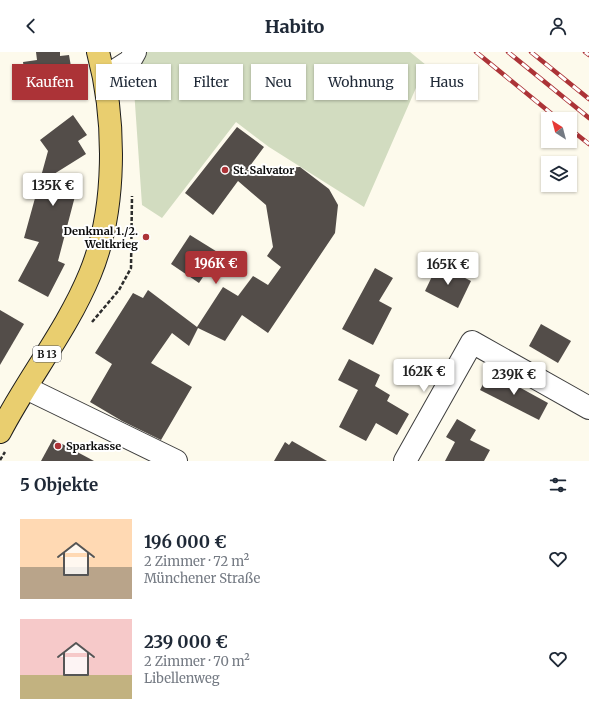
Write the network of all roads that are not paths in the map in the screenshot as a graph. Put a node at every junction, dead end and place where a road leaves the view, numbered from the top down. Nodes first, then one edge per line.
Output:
1 (98, 52) edge
2 (135, 52) edge
3 (102, 64) edge
4 (125, 64) edge
5 (107, 100) edge
6 (26, 388) junction
7 (589, 408) edge
8 (0, 432) edge
9 (176, 461) edge
10 (405, 461) edge

1 - 3 main road, B 13
2 - 4 street
5 - 6 main road, B 13
6 - 8 main road, B 13
6 - 9 street
7 - 10 street

